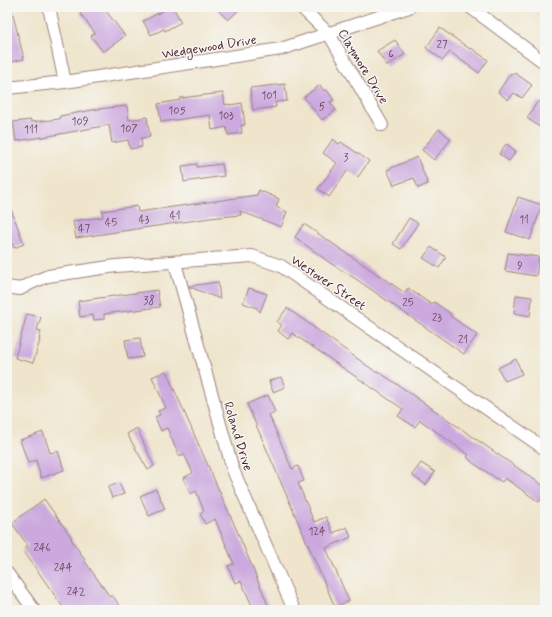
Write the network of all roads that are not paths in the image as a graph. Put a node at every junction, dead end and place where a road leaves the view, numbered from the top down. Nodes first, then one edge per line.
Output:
1 (49, 7) edge
2 (301, 7) edge
3 (409, 7) edge
4 (470, 7) edge
5 (329, 34) junction
6 (545, 63) edge
7 (65, 82) junction
8 (7, 88) edge
9 (382, 125) dead end
10 (175, 263) junction
11 (10, 288) edge
12 (545, 448) edge
13 (7, 574) edge
14 (34, 610) edge
15 (294, 610) edge

1 - 7 street
2 - 5 street, Claymore Drive
3 - 5 street, Wedgewood Drive
4 - 6 street
5 - 7 street, Wedgewood Drive
5 - 9 street, Claymore Drive
7 - 8 street, Wedgewood Drive
10 - 11 street, Westover Street
10 - 12 street, Westover Street
10 - 15 street, Roland Drive
13 - 14 street

